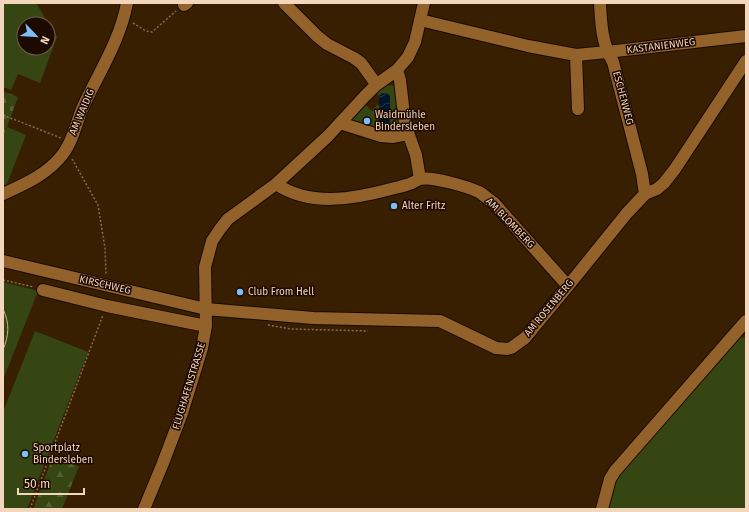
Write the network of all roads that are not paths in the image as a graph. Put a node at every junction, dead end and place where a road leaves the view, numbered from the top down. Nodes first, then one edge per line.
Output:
1 (128, 3) edge
2 (284, 3) edge
3 (424, 3) edge
4 (600, 3) edge
5 (420, 20) junction
6 (746, 36) edge
7 (607, 52) junction
8 (576, 55) junction
9 (746, 61) edge
10 (397, 70) junction
11 (376, 86) junction
12 (578, 110) dead end
13 (340, 123) junction
14 (408, 134) junction
15 (420, 179) junction
16 (276, 184) junction
17 (3, 194) edge
18 (645, 194) junction
19 (3, 261) edge
20 (568, 286) junction
21 (43, 290) road end
22 (206, 309) junction
23 (746, 321) edge
24 (206, 326) junction
25 (144, 509) edge
26 (602, 509) edge

1 - 17 street, AM WAIDIG
2 - 11 street
3 - 5 street, FLUGHAFENSTRASSE
4 - 7 street, ESCHENWEG
5 - 8 street, KASTANIENWEG
5 - 10 street, FLUGHAFENSTRASSE
6 - 7 street, KASTANIENWEG
7 - 8 street, KASTANIENWEG
7 - 18 street, ESCHENWEG
8 - 12 street
9 - 18 street, AM ROSENBERG
10 - 11 street, FLUGHAFENSTRASSE
10 - 14 street
11 - 13 street, FLUGHAFENSTRASSE
13 - 14 street
13 - 16 street, FLUGHAFENSTRASSE
14 - 15 street
15 - 16 street, AM BLOMBERG
15 - 20 street, AM BLOMBERG
16 - 22 street, FLUGHAFENSTRASSE
18 - 20 street, AM ROSENBERG
19 - 22 street, KIRSCHWEG
20 - 22 street, AM ROSENBERG
21 - 24 street, KIRSCHWEG
22 - 24 street, FLUGHAFENSTRASSE
23 - 26 street
24 - 25 street, FLUGHAFENSTRASSE

